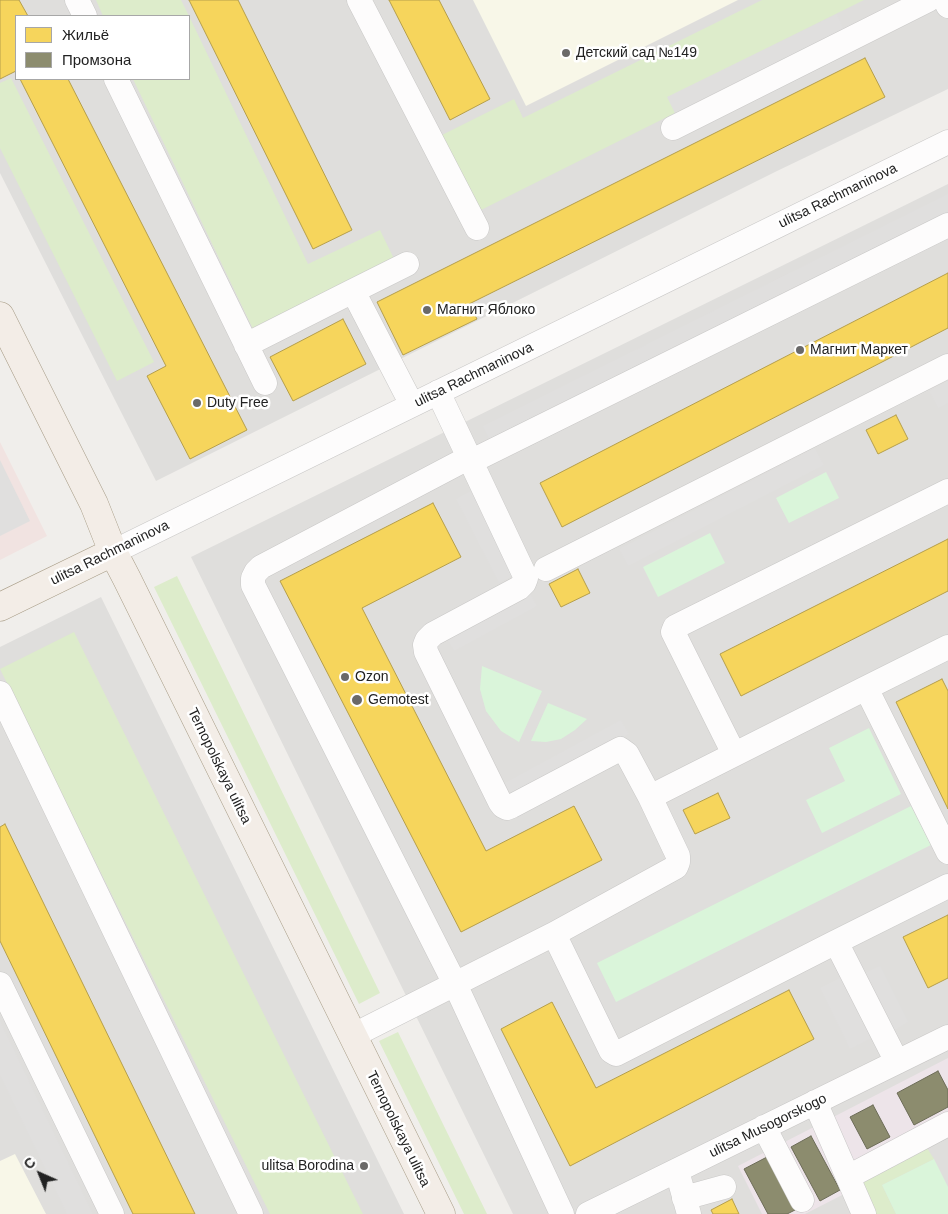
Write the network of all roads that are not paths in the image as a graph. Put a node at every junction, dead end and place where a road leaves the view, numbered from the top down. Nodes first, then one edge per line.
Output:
1 (77, 0) edge
2 (359, 0) edge
3 (928, 0) edge
4 (945, 0) edge
5 (897, 6) edge
6 (948, 6) edge
7 (84, 15) edge
8 (116, 80) edge
9 (673, 128) dead end
10 (948, 142) edge
11 (948, 225) edge
12 (477, 228) dead end
13 (406, 264) dead end
14 (354, 291) junction
15 (0, 316) edge
16 (246, 345) junction
17 (948, 366) edge
18 (266, 383) dead end
19 (438, 392) junction
20 (412, 405) junction
21 (471, 459) junction
22 (948, 491) edge
23 (113, 552) junction
24 (546, 569) dead end
25 (0, 607) edge
26 (948, 647) edge
27 (866, 688) junction
28 (0, 693) edge
29 (734, 754) junction
30 (650, 797) junction
31 (948, 852) edge
32 (948, 886) edge
33 (554, 934) junction
34 (836, 942) junction
35 (0, 984) edge
36 (454, 984) junction
37 (352, 1036) junction
38 (948, 1037) edge
39 (897, 1062) junction
40 (815, 1102) junction
41 (948, 1124) edge
42 (764, 1127) junction
43 (677, 1171) junction
44 (848, 1177) junction
45 (724, 1187) dead end
46 (802, 1200) dead end
47 (687, 1206) edge
48 (112, 1214) edge
49 (251, 1214) edge
50 (441, 1214) edge
51 (562, 1214) edge
52 (588, 1214) edge
53 (864, 1214) edge

1 - 7 street
2 - 12 street
3 - 5 street
4 - 6 street
5 - 9 street
8 - 16 street
10 - 19 street, ulitsa Rachmaninova
11 - 21 street
13 - 14 street
14 - 16 street
14 - 20 street
15 - 23 main road, Ternopolskaya ulitsa
16 - 18 street
17 - 24 street
19 - 20 street, ulitsa Rachmaninova
19 - 21 street
20 - 23 street, ulitsa Rachmaninova
21 - 30 street
21 - 36 street
22 - 29 street
23 - 25 main road, ulitsa Rachmaninova
23 - 37 main road, Ternopolskaya ulitsa
26 - 27 street
27 - 29 street
27 - 31 street
28 - 49 street
29 - 30 street
30 - 33 street
32 - 34 street
33 - 34 street
33 - 36 street
34 - 39 street
35 - 48 street
36 - 37 street
36 - 51 street
37 - 50 main road, Ternopolskaya ulitsa
38 - 39 street, ulitsa Musogorskogo
39 - 40 street, ulitsa Musogorskogo
40 - 42 street, ulitsa Musogorskogo
40 - 44 street
41 - 44 street
42 - 43 street, ulitsa Musogorskogo
42 - 46 street
43 - 47 street
43 - 52 street, ulitsa Musogorskogo
44 - 53 street
45 - 47 street

